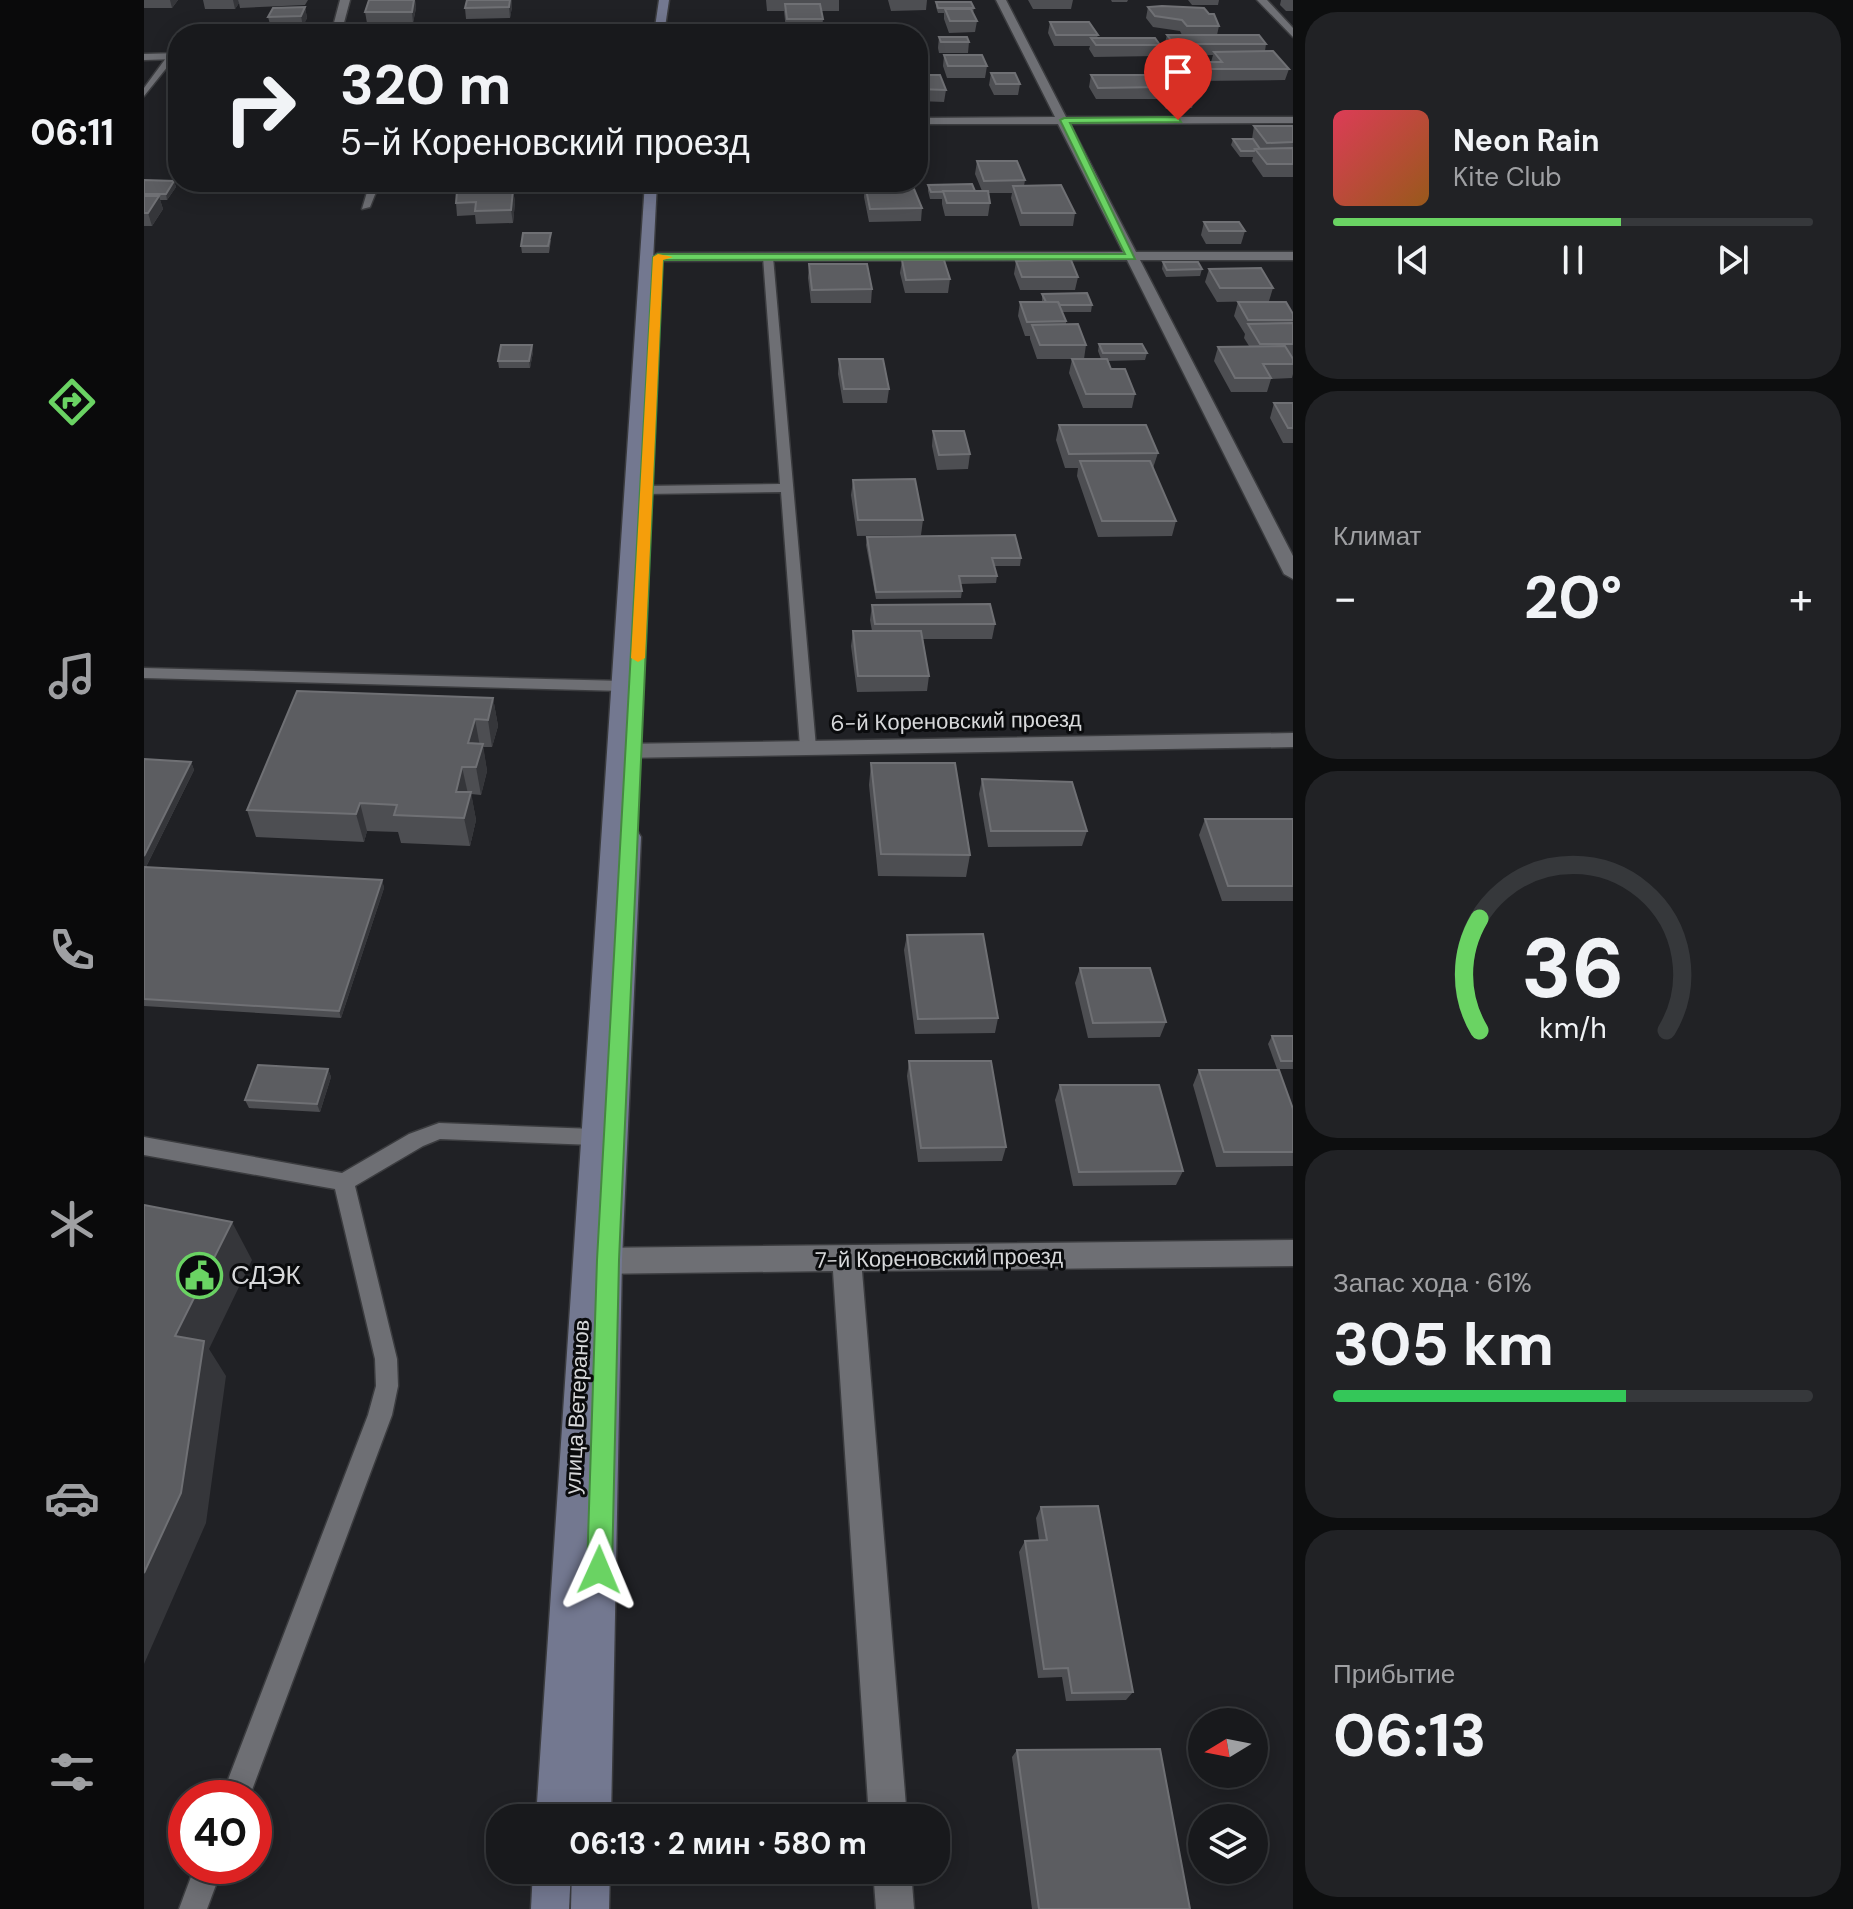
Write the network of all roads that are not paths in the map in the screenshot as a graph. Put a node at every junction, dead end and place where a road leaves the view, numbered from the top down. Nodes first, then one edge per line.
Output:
1 (345, 0) edge
2 (664, 0) edge
3 (1001, 0) edge
4 (1262, 0) edge
5 (339, 24) edge
6 (660, 24) edge
7 (1293, 34) edge
8 (168, 56) edge
9 (144, 57) edge
10 (168, 65) edge
11 (144, 94) edge
12 (1064, 120) junction
13 (1293, 120) edge
14 (928, 121) edge
15 (371, 192) edge
16 (650, 192) edge
17 (664, 192) edge
18 (365, 207) dead end
19 (1293, 256) edge
20 (658, 257) junction
21 (768, 257) junction
22 (1132, 257) junction
23 (787, 488) junction
24 (644, 490) junction
25 (1293, 574) edge
26 (144, 673) edge
27 (623, 686) junction
28 (1293, 740) edge
29 (808, 747) junction
30 (627, 751) junction
31 (594, 1137) junction
32 (144, 1146) edge
33 (344, 1182) junction
34 (1293, 1253) edge
35 (597, 1260) junction
36 (847, 1260) junction
37 (242, 1780) edge
38 (556, 1804) edge
39 (592, 1804) edge
40 (887, 1804) edge
41 (202, 1884) edge
42 (551, 1884) edge
43 (591, 1884) edge
44 (893, 1884) edge
45 (193, 1909) edge
46 (550, 1909) edge
47 (590, 1909) edge
48 (895, 1909) edge

1 - 5 street
2 - 6 street
3 - 12 street
4 - 7 street
8 - 9 street
10 - 11 lane
12 - 13 street
12 - 14 street
12 - 22 street
15 - 18 lane
16 - 27 street, улица Ветеранов
17 - 20 street, улица Ветеранов
19 - 22 street
20 - 21 street
20 - 24 street, улица Ветеранов
21 - 22 street
21 - 23 lane
22 - 25 street
23 - 24 lane
23 - 29 lane
24 - 30 street, улица Ветеранов
26 - 27 lane
27 - 30 street, улица Ветеранов
28 - 29 street, 6-й Кореновский проезд
29 - 30 street, 6-й Кореновский проезд
30 - 31 street, улица Ветеранов
30 - 35 street, улица Ветеранов
31 - 33 lane
31 - 35 street, улица Ветеранов
32 - 33 lane
33 - 37 lane
34 - 36 street, 7-й Кореновский проезд
35 - 36 street, 7-й Кореновский проезд
35 - 38 street, улица Ветеранов
35 - 39 street, улица Ветеранов
36 - 40 street
41 - 45 lane
42 - 46 street
43 - 47 street
44 - 48 street

